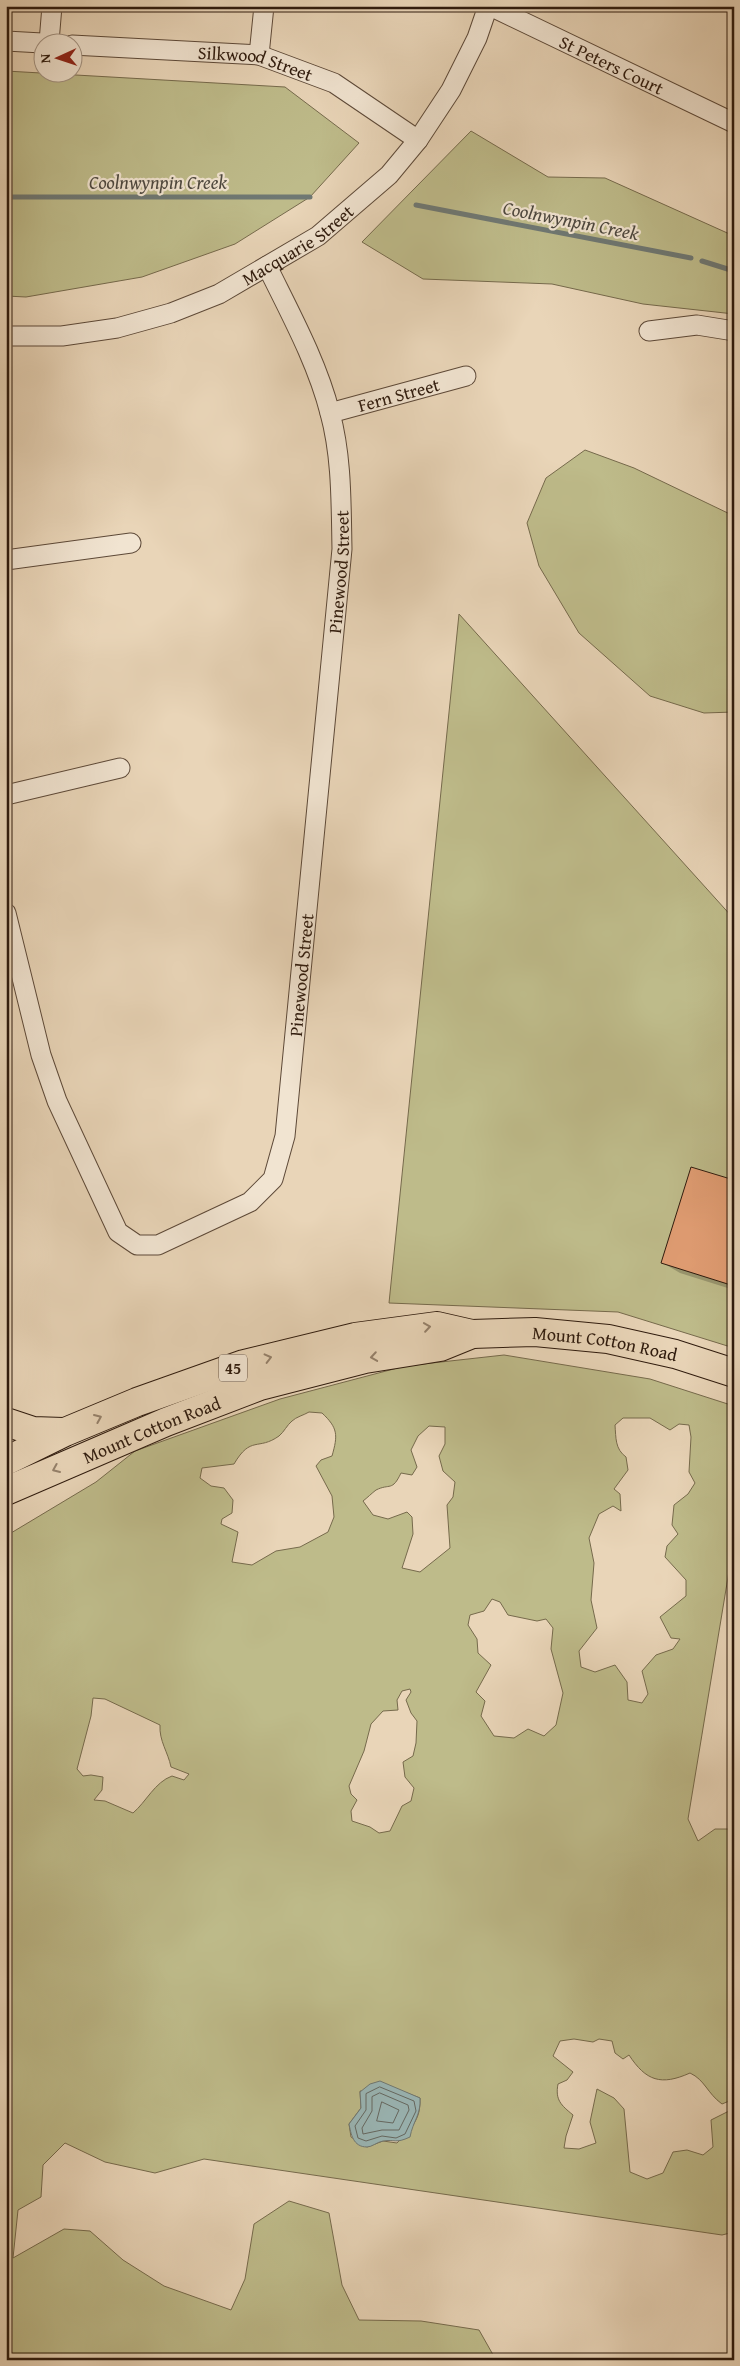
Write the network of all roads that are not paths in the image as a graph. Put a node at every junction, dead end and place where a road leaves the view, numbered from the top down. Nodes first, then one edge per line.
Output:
1 (52, 6) edge
2 (264, 6) edge
3 (489, 6) edge
4 (50, 32) edge
5 (6, 41) edge
6 (32, 42) edge
7 (82, 46) edge
8 (259, 55) junction
9 (734, 123) edge
10 (418, 140) junction
11 (267, 266) junction
12 (649, 331) dead end
13 (734, 331) edge
14 (6, 336) edge
15 (466, 376) dead end
16 (330, 413) junction
17 (131, 543) dead end
18 (6, 560) edge
19 (120, 768) dead end
20 (6, 795) edge
21 (6, 913) edge
22 (472, 1334) junction
23 (734, 1373) edge
24 (6, 1422) edge
25 (65, 1432) junction
26 (8, 1457) edge
27 (10, 1488) edge

1 - 4 street
2 - 8 street
3 - 9 street, St Peters Court
3 - 10 street, Macquarie Street
5 - 6 street
7 - 8 street, Silkwood Street
8 - 10 street, Silkwood Street
10 - 11 street, Macquarie Street
11 - 14 street, Macquarie Street
11 - 16 street, Pinewood Street
12 - 13 street
15 - 16 street, Fern Street
16 - 21 street, Pinewood Street
17 - 18 street
19 - 20 street
22 - 23 main road, Mount Cotton Road / 45
25 -> 22 main road, Mount Cotton Road / 45
22 -> 27 main road, Mount Cotton Road / 45
24 - 25 main road
25 - 26 main road, Mount Cotton Road / 45
26 - 27 street

